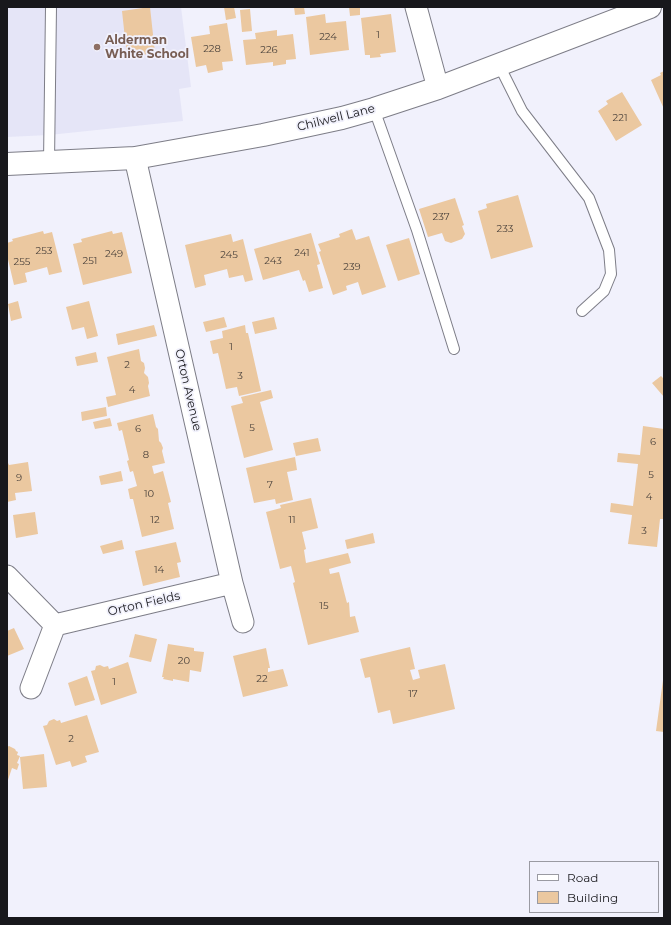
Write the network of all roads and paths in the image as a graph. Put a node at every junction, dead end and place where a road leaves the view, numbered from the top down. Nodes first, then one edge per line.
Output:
1 (51, 7) edge
2 (416, 7) edge
3 (650, 7) edge
4 (499, 65) junction
5 (438, 88) junction
6 (374, 109) junction
7 (135, 158) junction
8 (49, 162) junction
9 (7, 164) edge
10 (582, 311) dead end
11 (454, 349) dead end
12 (7, 576) edge
13 (232, 583) junction
14 (243, 622) dead end
15 (55, 625) junction
16 (31, 688) dead end

1 - 8 lane
2 - 5 street
3 - 4 street, Chilwell Lane
4 - 5 street, Chilwell Lane
4 - 10 lane
5 - 6 street, Chilwell Lane
6 - 7 street, Chilwell Lane
6 - 11 lane
7 - 8 street, Chilwell Lane
7 - 13 street, Orton Avenue
8 - 9 street, Chilwell Lane
12 - 15 street
13 - 14 street, Orton Avenue
13 - 15 street, Orton Fields
15 - 16 street

